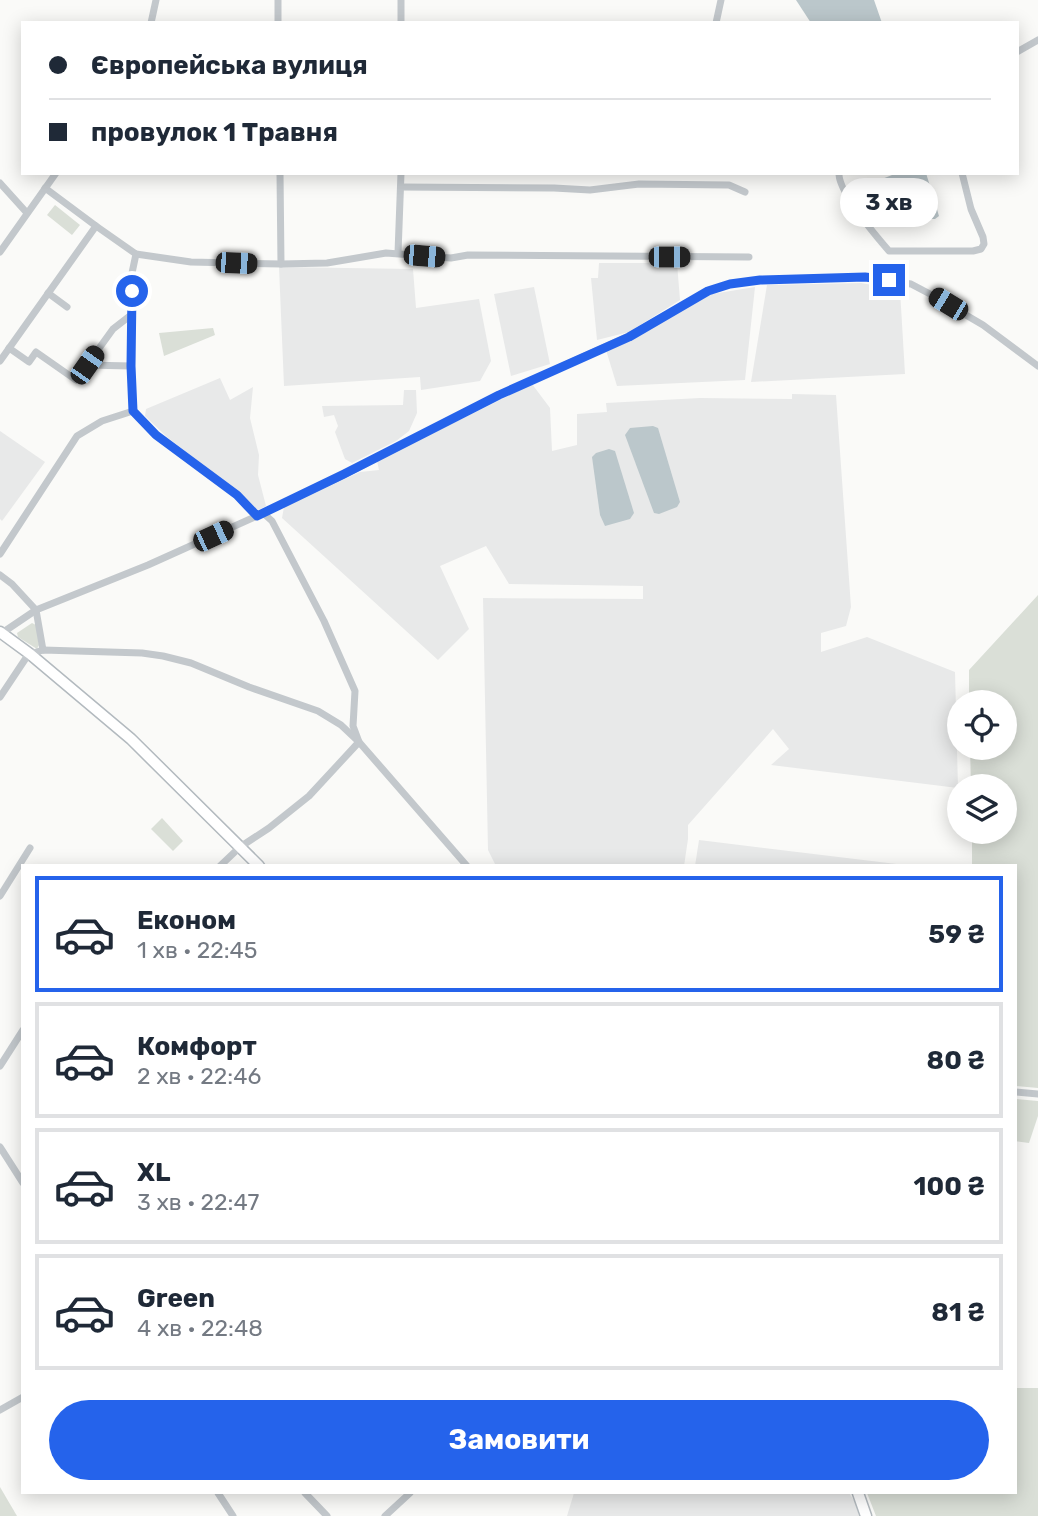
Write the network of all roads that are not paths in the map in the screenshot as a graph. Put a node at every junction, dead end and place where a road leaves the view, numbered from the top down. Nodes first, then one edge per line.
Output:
1 (156, 0) edge
2 (278, 0) edge
3 (401, 0) edge
4 (721, 0) edge
5 (151, 21) edge
6 (278, 21) edge
7 (401, 21) edge
8 (716, 21) edge
9 (1038, 40) edge
10 (1019, 51) edge
11 (54, 175) edge
12 (280, 175) edge
13 (401, 175) edge
14 (839, 175) edge
15 (962, 175) edge
16 (0, 183) edge
17 (45, 187) junction
18 (401, 187) junction
19 (745, 192) dead end
20 (27, 213) junction
21 (96, 226) junction
22 (0, 252) edge
23 (398, 253) junction
24 (136, 254) junction
25 (749, 257) dead end
26 (281, 264) junction
27 (48, 293) junction
28 (68, 307) dead end
29 (131, 315) junction
30 (9, 348) junction
31 (0, 361) edge
32 (87, 365) junction
33 (131, 366) junction
34 (1038, 366) edge
35 (133, 411) junction
36 (260, 514) junction
37 (0, 554) edge
38 (0, 575) edge
39 (36, 610) junction
40 (1, 633) edge
41 (43, 650) junction
42 (30, 654) junction
43 (0, 697) edge
44 (359, 742) junction
45 (240, 847) junction
46 (30, 848) dead end
47 (222, 864) edge
48 (257, 864) edge
49 (465, 864) edge
50 (0, 896) edge
51 (21, 1033) edge
52 (0, 1066) edge
53 (1017, 1092) edge
54 (1038, 1094) edge
55 (0, 1147) edge
56 (21, 1180) edge
57 (21, 1397) edge
58 (0, 1410) edge
59 (219, 1494) edge
60 (306, 1494) edge
61 (409, 1494) edge
62 (858, 1494) edge
63 (233, 1516) edge
64 (327, 1516) edge
65 (385, 1516) edge
66 (866, 1516) edge

1 - 5 street
2 - 6 street
3 - 7 street
4 - 8 street
9 - 10 street
11 - 17 street
12 - 26 street
13 - 18 street
14 - 15 street
16 - 20 street
17 - 20 street
17 - 21 street
18 - 19 street
18 - 23 street
20 - 22 street
21 - 24 street
21 - 27 street
23 - 25 street
23 - 26 street
24 - 26 street
24 - 29 street
27 - 28 street
27 - 30 street
29 - 32 street
29 - 33 street
30 - 31 street
30 - 32 street
32 - 33 street
33 - 35 street
34 - 36 street
35 - 36 street
35 - 37 street
36 - 39 street
36 - 44 street
38 - 39 street
39 - 40 street
39 - 41 street
40 - 42 street
41 - 42 street
41 - 44 street
42 - 43 street
42 - 45 street
44 - 45 street
44 - 49 street
45 - 47 street
45 - 48 street
46 - 50 street
51 - 52 street
53 - 54 street
55 - 56 street
57 - 58 street
59 - 63 street
60 - 64 street
61 - 65 street
62 - 66 street

